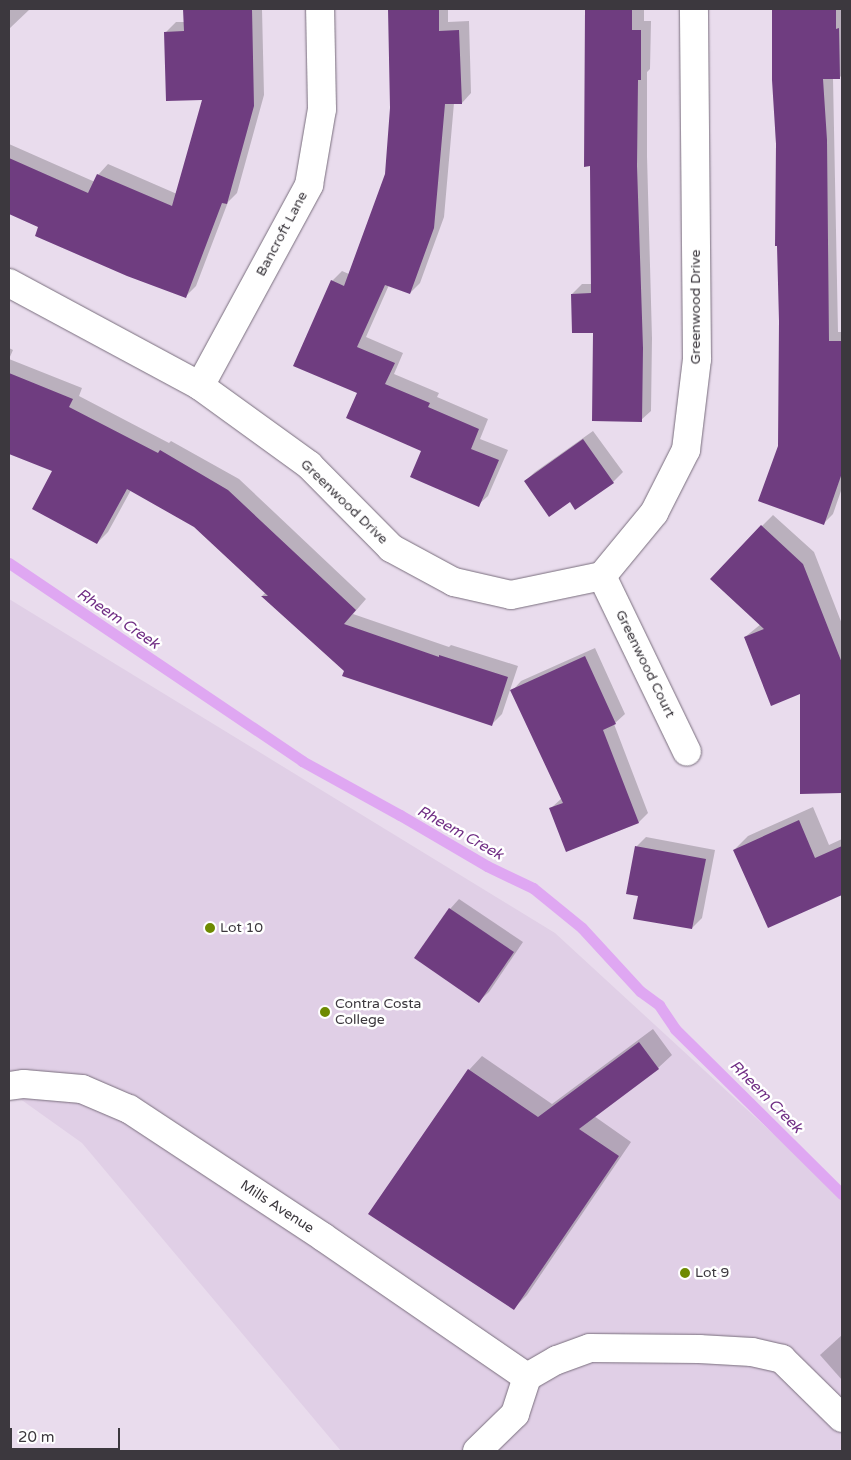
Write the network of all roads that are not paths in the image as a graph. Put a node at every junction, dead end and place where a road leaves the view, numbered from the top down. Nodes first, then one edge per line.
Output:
1 (320, 9) edge
2 (694, 9) edge
3 (9, 283) edge
4 (200, 386) junction
5 (602, 576) junction
6 (687, 752) dead end
7 (9, 1086) edge
8 (527, 1377) junction
9 (842, 1418) edge
10 (476, 1451) edge

1 - 4 street, Bancroft Lane
2 - 5 street, Greenwood Drive
3 - 4 street, Greenwood Drive
4 - 5 street, Greenwood Drive
5 - 6 street, Greenwood Court
7 - 8 street, Mills Avenue
8 - 9 street
8 - 10 street

